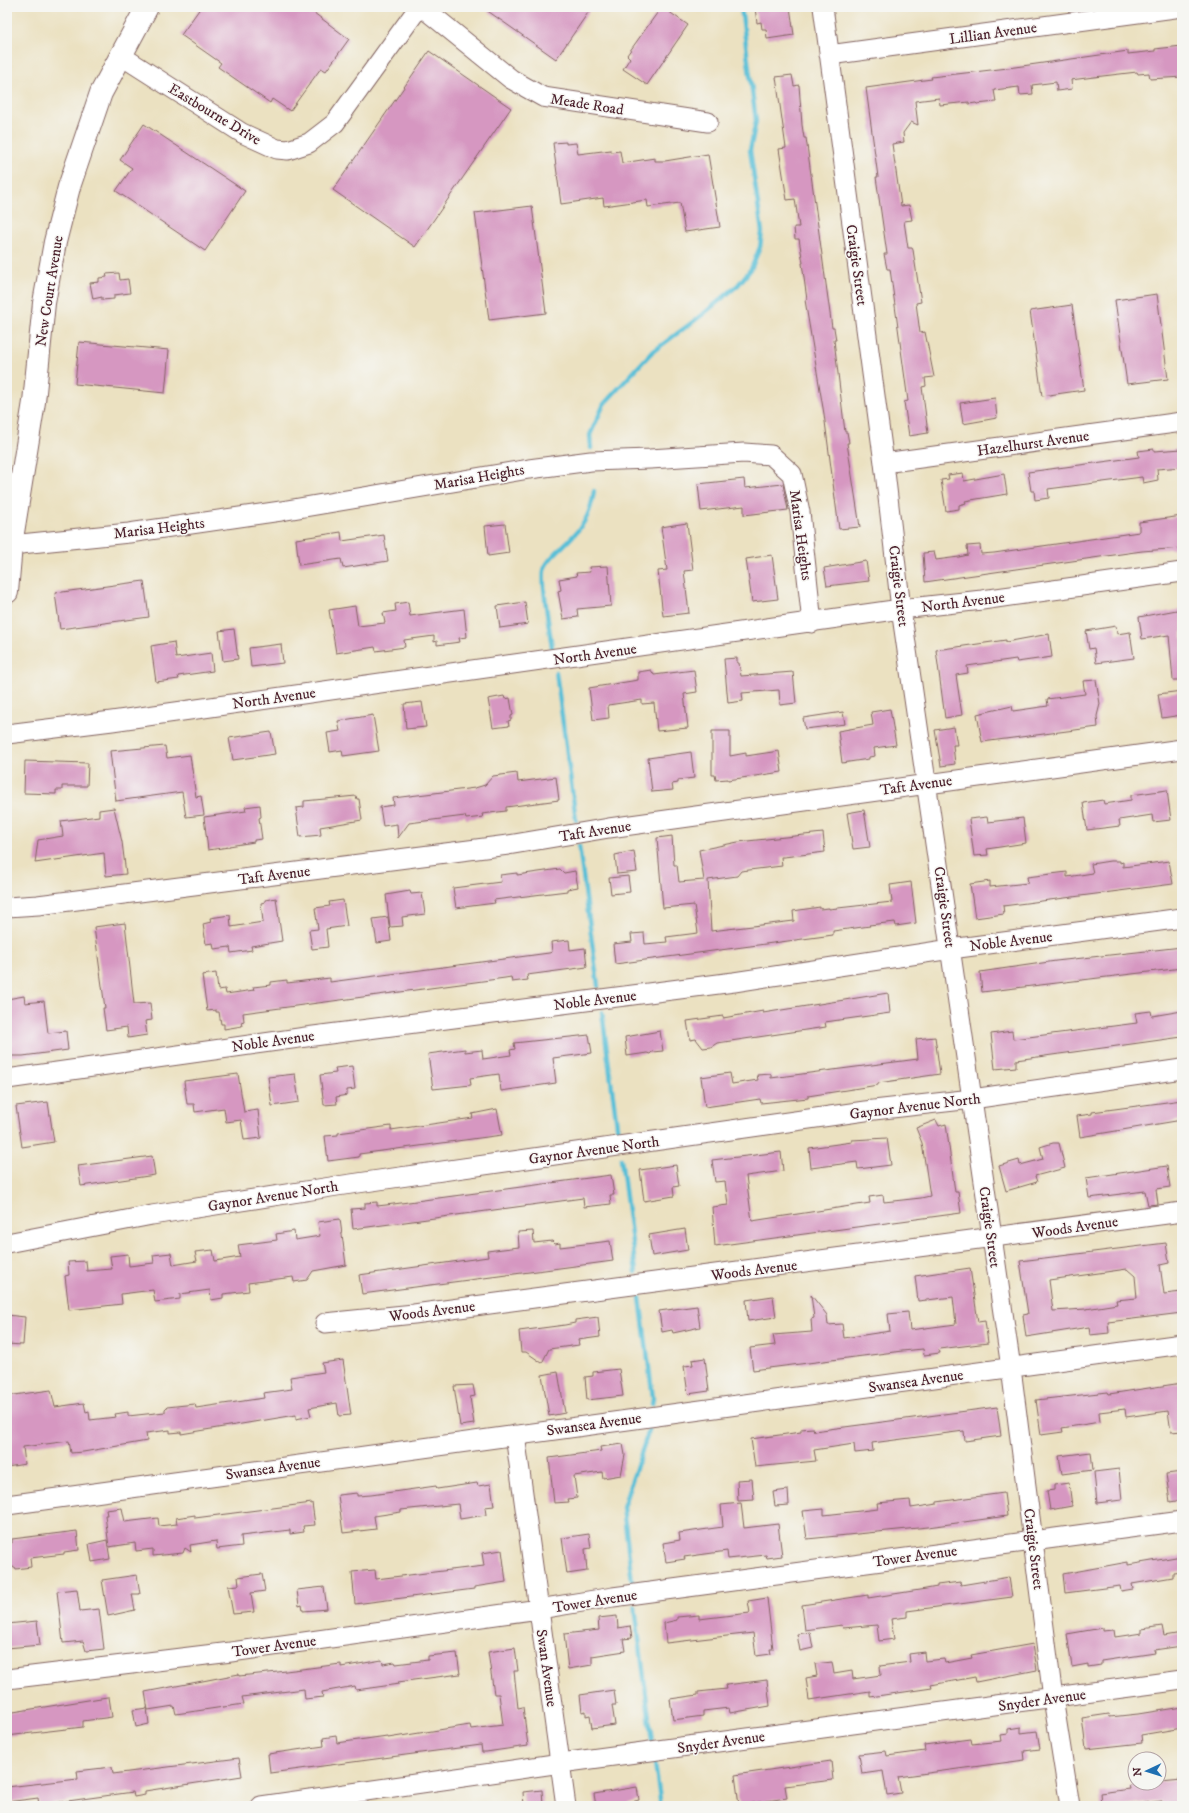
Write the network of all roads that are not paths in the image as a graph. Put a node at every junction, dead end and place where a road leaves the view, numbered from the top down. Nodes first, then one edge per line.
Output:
1 (147, 7) edge
2 (419, 7) edge
3 (422, 7) edge
4 (822, 7) edge
5 (1182, 7) edge
6 (120, 55) junction
7 (829, 55) junction
8 (708, 122) dead end
9 (1182, 422) edge
10 (884, 463) junction
11 (11, 545) junction
12 (1182, 572) edge
13 (7, 592) edge
14 (901, 609) junction
15 (812, 623) junction
16 (7, 734) edge
17 (1182, 749) edge
18 (927, 783) junction
19 (7, 907) edge
20 (1182, 918) edge
21 (950, 949) junction
22 (1182, 1069) edge
23 (7, 1079) edge
24 (972, 1099) junction
25 (1182, 1212) edge
26 (992, 1238) junction
27 (7, 1243) edge
28 (325, 1323) dead end
29 (1182, 1344) edge
30 (1011, 1368) junction
31 (515, 1435) junction
32 (7, 1504) edge
33 (1182, 1521) edge
34 (1033, 1540) junction
35 (539, 1609) junction
36 (7, 1679) edge
37 (1182, 1680) edge
38 (1053, 1698) junction
39 (561, 1763) junction
40 (261, 1806) edge
41 (566, 1806) edge
42 (1070, 1806) edge

1 - 6 main road, New Court Avenue
2 - 6 street, Eastbourne Drive
3 - 8 street, Meade Road
4 - 7 street, Craigie Street
5 - 7 street, Lillian Avenue
6 - 11 main road, New Court Avenue
7 - 10 street, Craigie Street
9 - 10 street, Hazelhurst Avenue
10 - 14 street, Craigie Street
11 - 13 main road, New Court Avenue
11 - 15 street, Marisa Heights
12 - 14 street, North Avenue
14 - 15 street, North Avenue
14 - 18 street, Craigie Street
15 - 16 street, North Avenue
17 - 18 street, Taft Avenue
18 - 19 street, Taft Avenue
18 - 21 street, Craigie Street
20 - 21 street, Noble Avenue
21 - 23 street, Noble Avenue
21 - 24 street, Craigie Street
22 - 24 street, Gaynor Avenue North
24 - 26 street, Craigie Street
24 - 27 street, Gaynor Avenue North
25 - 26 street, Woods Avenue
26 - 28 street, Woods Avenue
26 - 30 street, Craigie Street
29 - 30 street, Swansea Avenue
30 - 31 street, Swansea Avenue
30 - 34 street, Craigie Street
31 - 32 street, Swansea Avenue
31 - 35 street, Swan Avenue
33 - 34 street, Tower Avenue
34 - 35 street, Tower Avenue
34 - 38 street, Craigie Street
35 - 36 street, Tower Avenue
35 - 39 street, Swan Avenue
37 - 38 street, Snyder Avenue
38 - 39 street, Snyder Avenue
38 - 42 street, Craigie Street
39 - 40 street, Snyder Avenue
39 - 41 street, Swan Avenue

